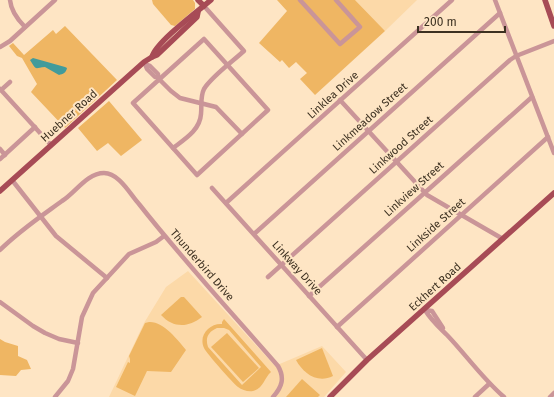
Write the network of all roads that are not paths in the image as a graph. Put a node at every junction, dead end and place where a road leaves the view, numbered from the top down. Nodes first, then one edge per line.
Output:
1 (10, 0) edge
2 (55, 0) edge
3 (198, 0) edge
4 (211, 0) edge
5 (300, 0) edge
6 (336, 0) edge
7 (452, 0) edge
8 (495, 0) edge
9 (545, 0) edge
10 (204, 6) junction
11 (500, 13) junction
12 (554, 26) edge
13 (25, 27) junction
14 (554, 41) edge
15 (0, 47) edge
16 (516, 56) junction
17 (146, 64) junction
18 (228, 65) junction
19 (159, 78) junction
20 (10, 82) dead end
21 (0, 90) edge
22 (532, 97) junction
23 (340, 100) junction
24 (201, 103) junction
25 (35, 127) junction
26 (368, 131) junction
27 (242, 134) junction
28 (548, 137) junction
29 (51, 145) junction
30 (173, 148) junction
31 (0, 149) edge
32 (554, 153) edge
33 (5, 155) junction
34 (0, 159) edge
35 (396, 162) junction
36 (12, 180) junction
37 (212, 188) dead end
38 (0, 191) edge
39 (424, 192) junction
40 (554, 193) edge
41 (226, 203) junction
42 (41, 215) junction
43 (461, 215) junction
44 (254, 234) junction
45 (164, 236) junction
46 (503, 238) junction
47 (0, 250) edge
48 (282, 265) junction
49 (268, 277) dead end
50 (107, 278) junction
51 (309, 296) junction
52 (0, 302) edge
53 (425, 310) junction
54 (337, 326) junction
55 (78, 343) junction
56 (367, 360) junction
57 (489, 384) junction
58 (554, 393) edge
59 (55, 397) edge
60 (273, 397) edge
61 (330, 397) edge
62 (475, 397) edge
63 (504, 397) edge
64 (550, 397) edge

1 - 13 street
2 - 13 street
3 - 10 main road
4 - 10 main road, Huebner Road
5 - 6 street
7 - 23 street, Linklea Drive
8 - 11 street
9 - 12 main road
10 - 17 main road, Huebner Road
10 - 18 street
11 - 16 street
11 - 26 street, Linkmeadow Street
13 - 15 street
14 - 16 street, Linkwood Street
16 - 22 street
16 - 35 street, Linkwood Street
17 - 19 street
17 - 29 main road, Huebner Road
18 - 19 street
18 - 24 street
18 - 27 street
19 - 24 street
19 - 30 street
20 - 21 street
21 - 25 street
22 - 28 street
22 - 39 street, Linkview Street
23 - 26 street
23 - 41 street, Linklea Drive
24 - 27 street
24 - 30 street
25 - 29 street
25 - 33 street
26 - 35 street
26 - 44 street, Linkmeadow Street
27 - 30 street
28 - 32 street
28 - 43 street, Linkside Street
29 - 36 main road, Huebner Road
31 - 33 street
33 - 34 street
35 - 39 street
35 - 48 street, Linkwood Street
36 - 38 main road, Huebner Road
36 - 42 street
37 - 41 street, Linkway Drive
39 - 43 street
39 - 51 street, Linkview Street
40 - 46 main road, Eckhert Road
41 - 44 street, Linkway Drive
42 - 45 street, Thunderbird Drive
42 - 47 street
42 - 50 street
43 - 46 street
43 - 54 street, Linkside Street
44 - 48 street, Linkway Drive
45 - 50 street
45 - 60 street, Thunderbird Drive
46 - 53 main road, Eckhert Road
48 - 49 street, Linkwood Street
48 - 51 street, Linkway Drive
50 - 55 street
51 - 54 street, Linkway Drive
52 - 55 street
53 - 56 main road, Eckhert Road
53 - 57 street
54 - 56 street, Linkway Drive
55 - 59 street
56 - 61 main road, Eckhert Road
57 - 62 street
57 - 63 street
58 - 64 street

